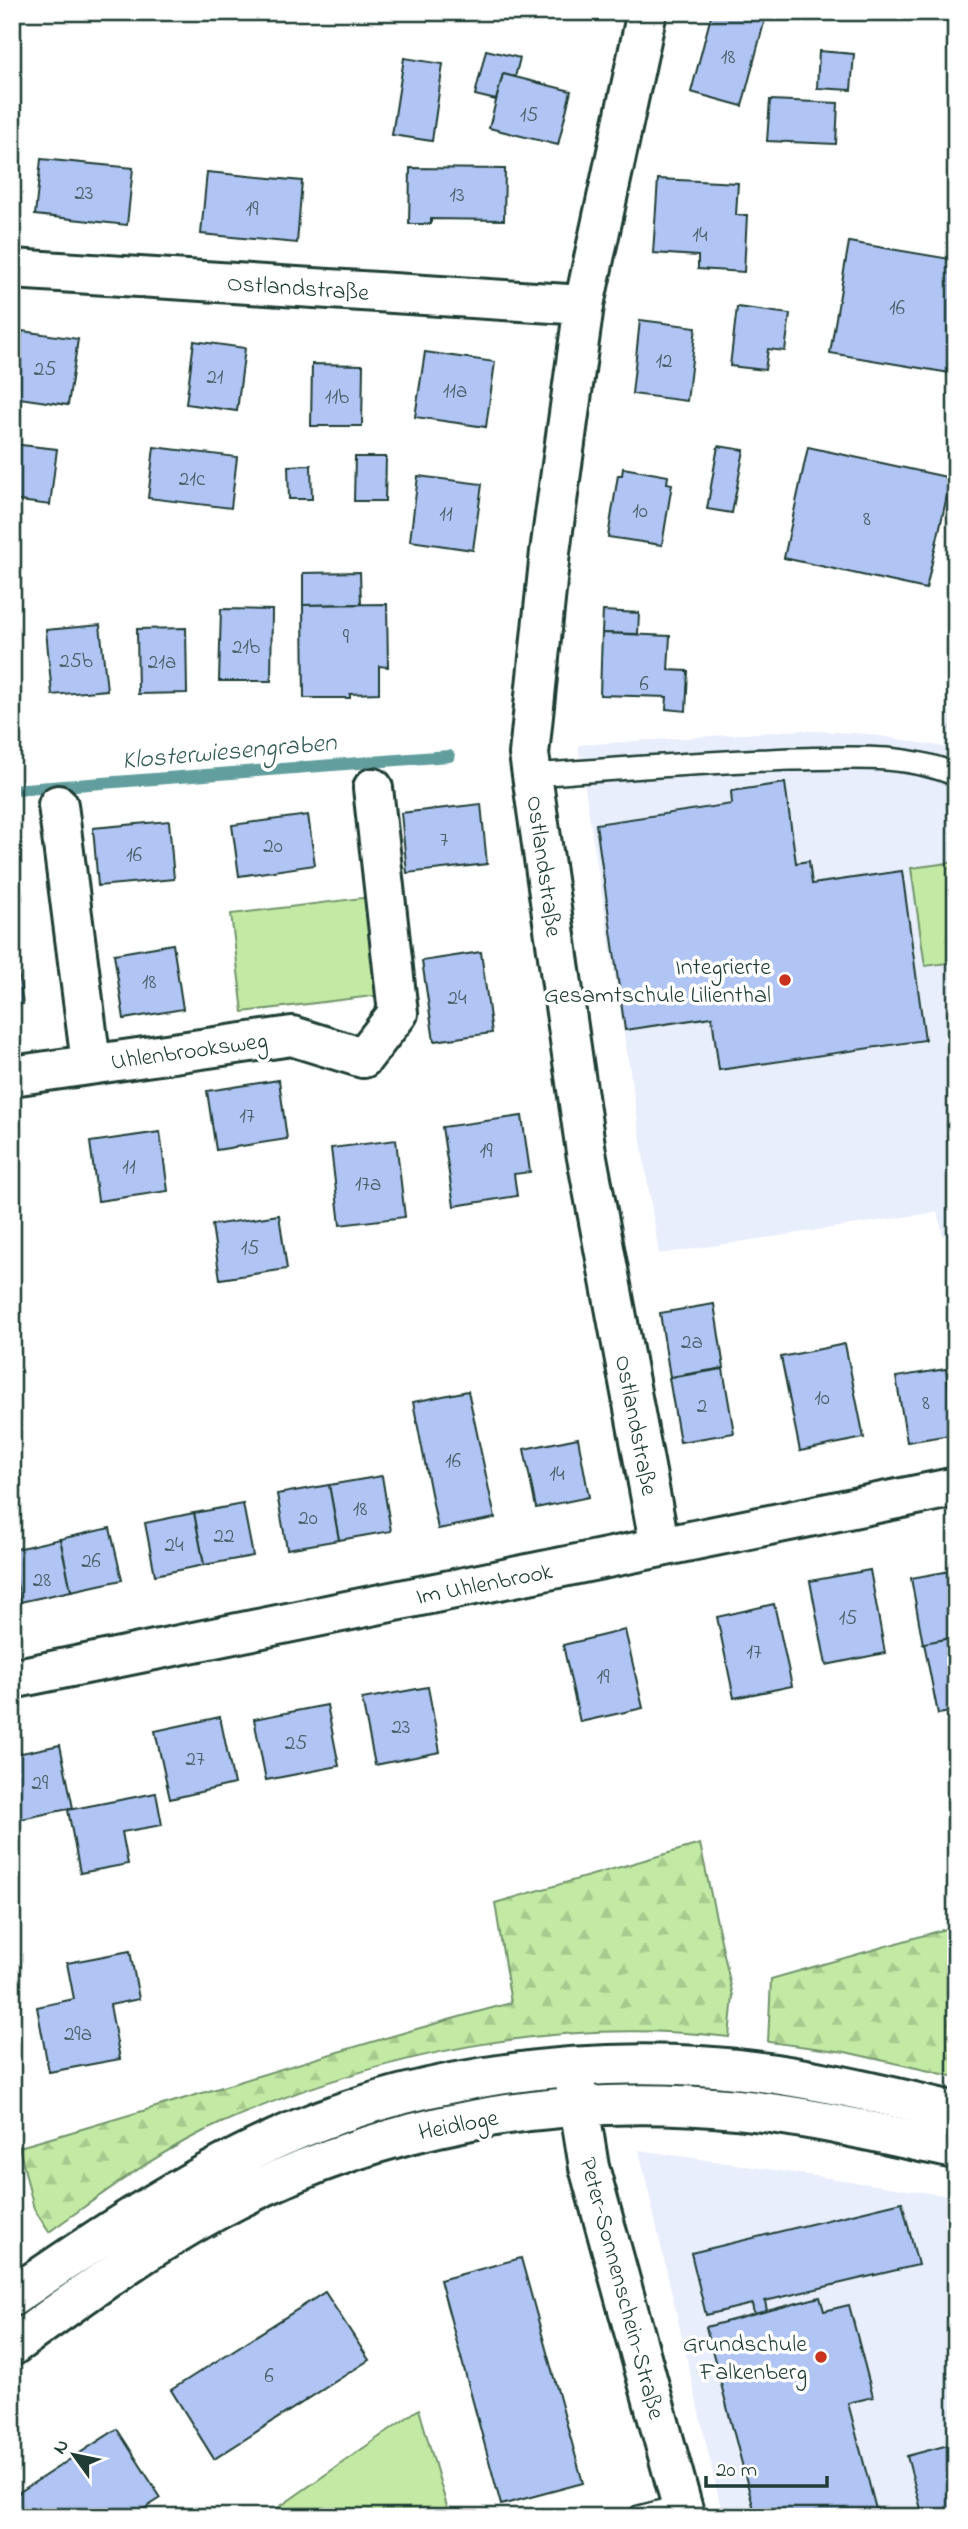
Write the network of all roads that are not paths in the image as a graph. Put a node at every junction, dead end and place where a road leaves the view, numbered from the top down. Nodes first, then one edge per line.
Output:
1 (647, 12) edge
2 (12, 269) edge
3 (584, 305) junction
4 (532, 775) junction
5 (956, 775) edge
6 (373, 788) dead end
7 (58, 805) dead end
8 (91, 1063) junction
9 (12, 1076) edge
10 (956, 1487) edge
11 (660, 1548) junction
12 (12, 1679) edge
13 (576, 2087) junction
14 (956, 2112) edge
15 (956, 2149) edge
16 (12, 2297) edge
17 (12, 2346) edge
18 (683, 2511) edge
19 (639, 2517) edge

1 - 3 street, Ostlandstraße
2 - 3 street, Ostlandstraße
3 - 4 street, Ostlandstraße
4 - 5 lane
4 - 11 street, Ostlandstraße
6 - 8 street, Uhlenbrooksweg
7 - 8 street
8 - 9 street, Uhlenbrooksweg
10 - 11 street, Im Uhlenbrook
11 - 12 street, Im Uhlenbrook
13 - 14 street, Heidloge
13 - 15 street, Heidloge
13 - 16 street, Heidloge
13 - 17 street, Heidloge
13 - 18 street, Peter-Sonnenschein-Straße
18 - 19 lane, Peter-Sonnenschein-Straße

